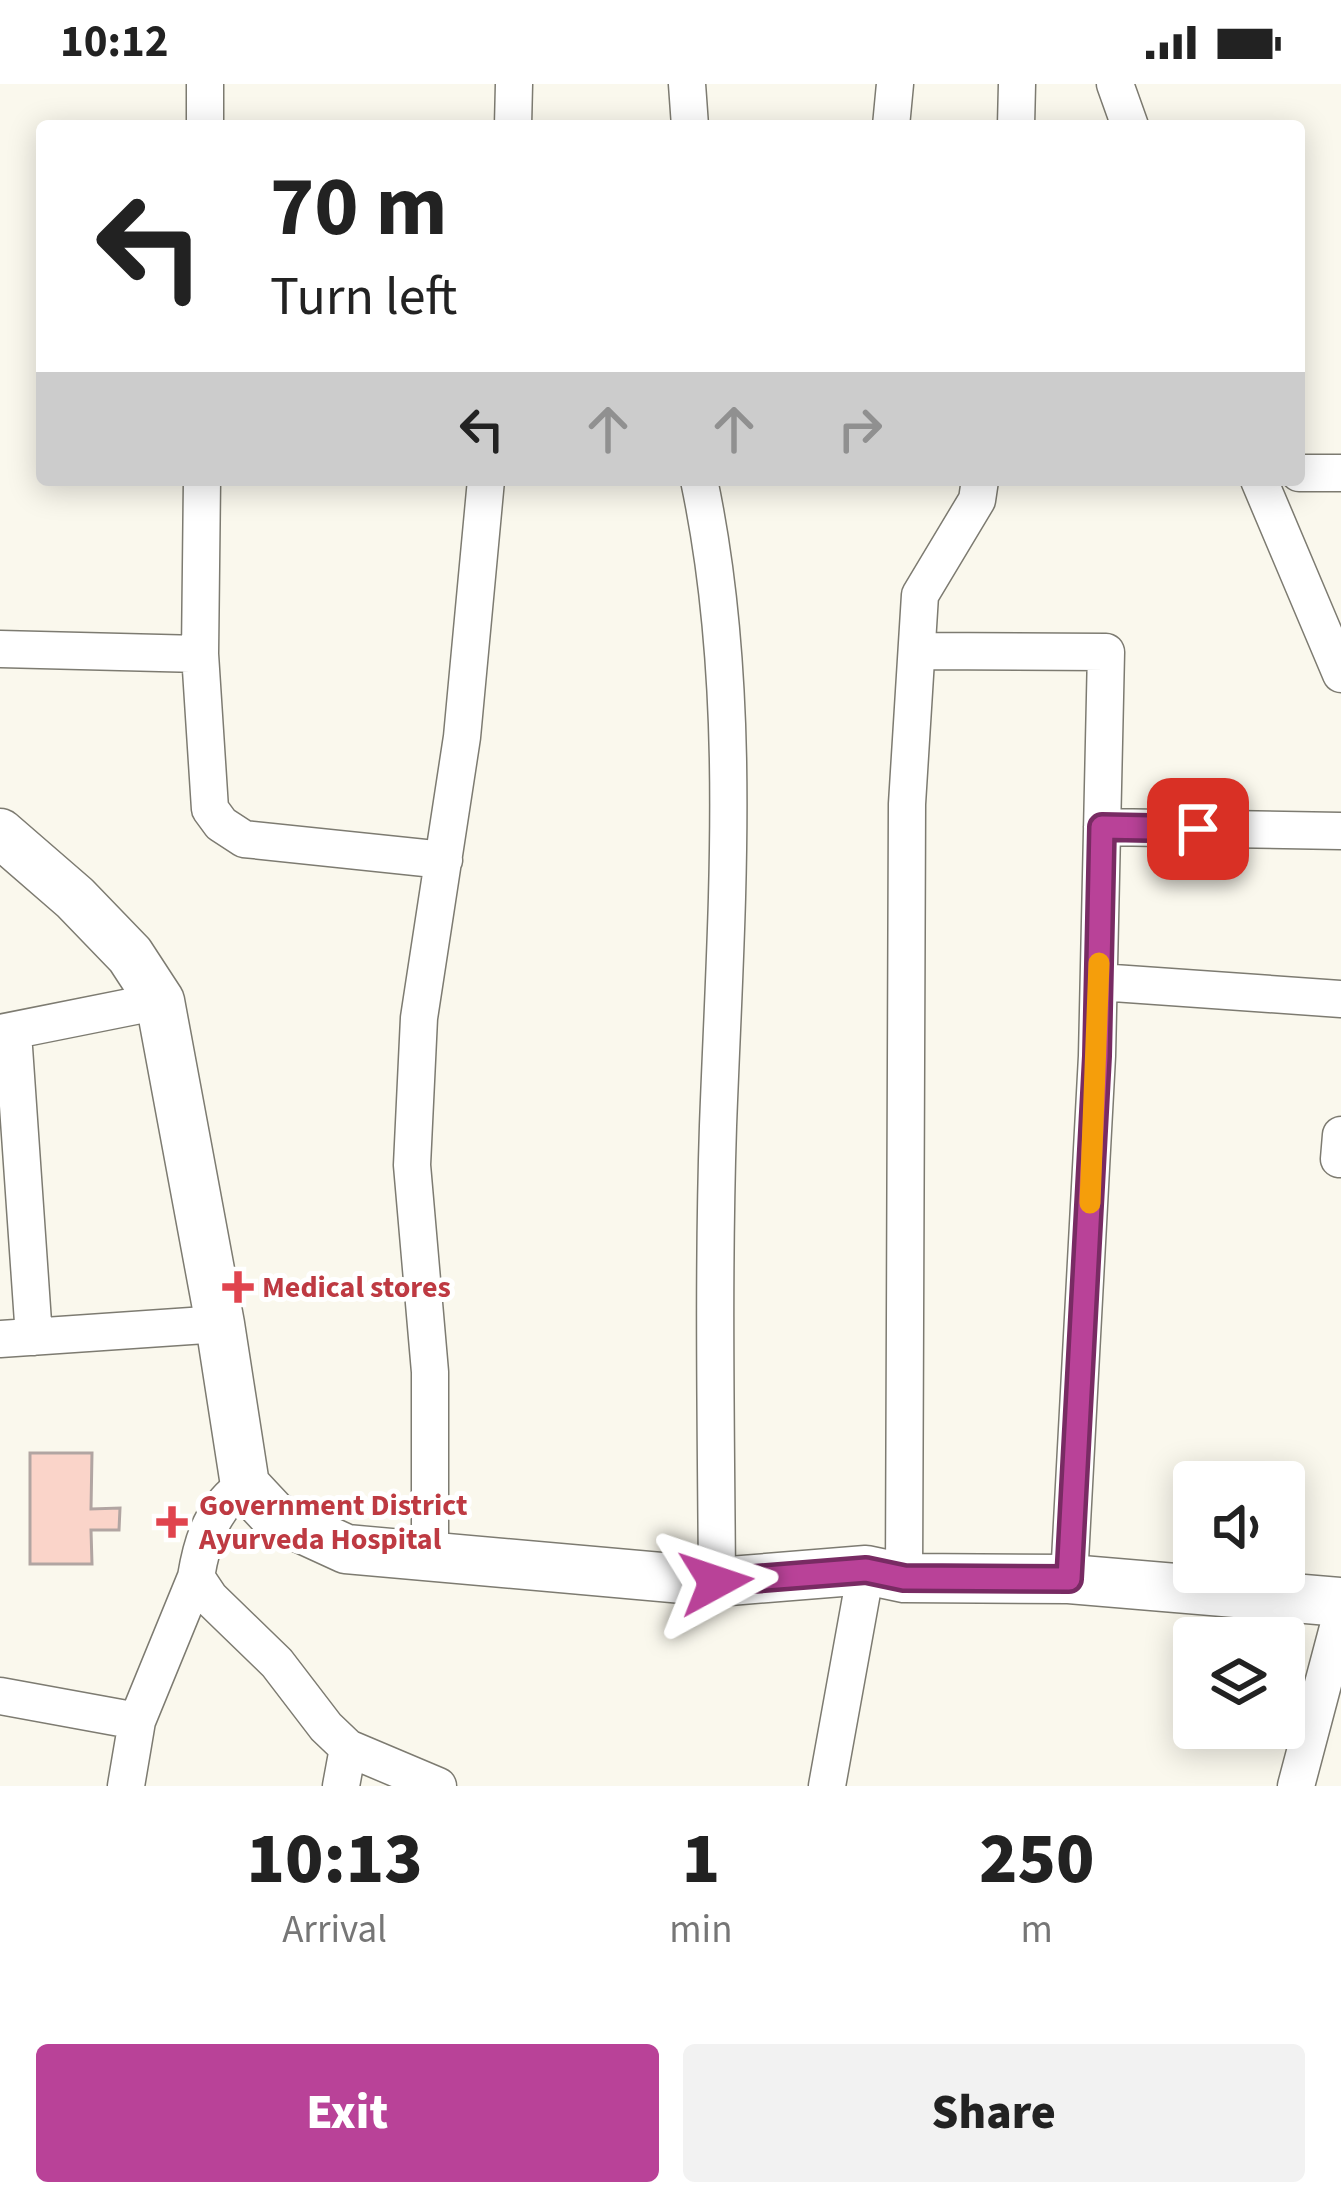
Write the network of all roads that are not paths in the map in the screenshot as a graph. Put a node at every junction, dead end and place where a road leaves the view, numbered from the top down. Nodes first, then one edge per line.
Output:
1 (205, 84) edge
2 (514, 84) edge
3 (687, 84) edge
4 (895, 84) edge
5 (1017, 84) edge
6 (1115, 84) edge
7 (205, 120) edge
8 (513, 120) edge
9 (690, 120) edge
10 (892, 120) edge
11 (1016, 120) edge
12 (1128, 120) edge
13 (1305, 473) edge
14 (1341, 473) edge
15 (202, 486) edge
16 (485, 486) edge
17 (700, 486) edge
18 (979, 486) edge
19 (1262, 486) edge
20 (0, 649) edge
21 (917, 651) junction
22 (200, 654) junction
23 (1341, 674) edge
24 (1102, 827) junction
25 (1341, 831) edge
26 (0, 832) edge
27 (444, 860) junction
28 (1099, 982) junction
29 (1341, 999) edge
30 (160, 1001) junction
31 (6, 1033) edge
32 (220, 1324) junction
33 (17, 1338) edge
34 (245, 1485) junction
35 (430, 1557) junction
36 (885, 1574) junction
37 (196, 1576) junction
38 (1069, 1579) junction
39 (716, 1582) junction
40 (1341, 1602) edge
41 (1341, 1616) edge
42 (0, 1696) edge
43 (137, 1721) junction
44 (348, 1748) junction
45 (126, 1786) edge
46 (341, 1786) edge
47 (438, 1786) edge
48 (827, 1786) edge
49 (1296, 1786) edge

1 - 7 street
2 - 8 street
3 - 9 street
4 - 10 street
5 - 11 street
6 - 12 street
13 - 14 street
15 - 22 street
16 - 27 street
17 - 39 street
18 - 21 street
19 - 23 street
20 - 22 street
21 - 24 street
21 - 36 street
22 - 27 street
24 - 25 street
24 - 28 street
26 - 30 street
27 - 35 street
28 - 29 street
28 - 38 street
30 - 31 street
30 - 32 street
31 - 33 street
32 - 33 street
32 - 34 street
34 - 35 street
34 - 37 street
35 - 39 street
36 - 38 street
36 - 39 street
36 - 48 street
37 - 43 street
37 - 44 street
38 - 40 street
41 - 49 street
42 - 43 street
43 - 45 street
44 - 46 street
44 - 47 street

